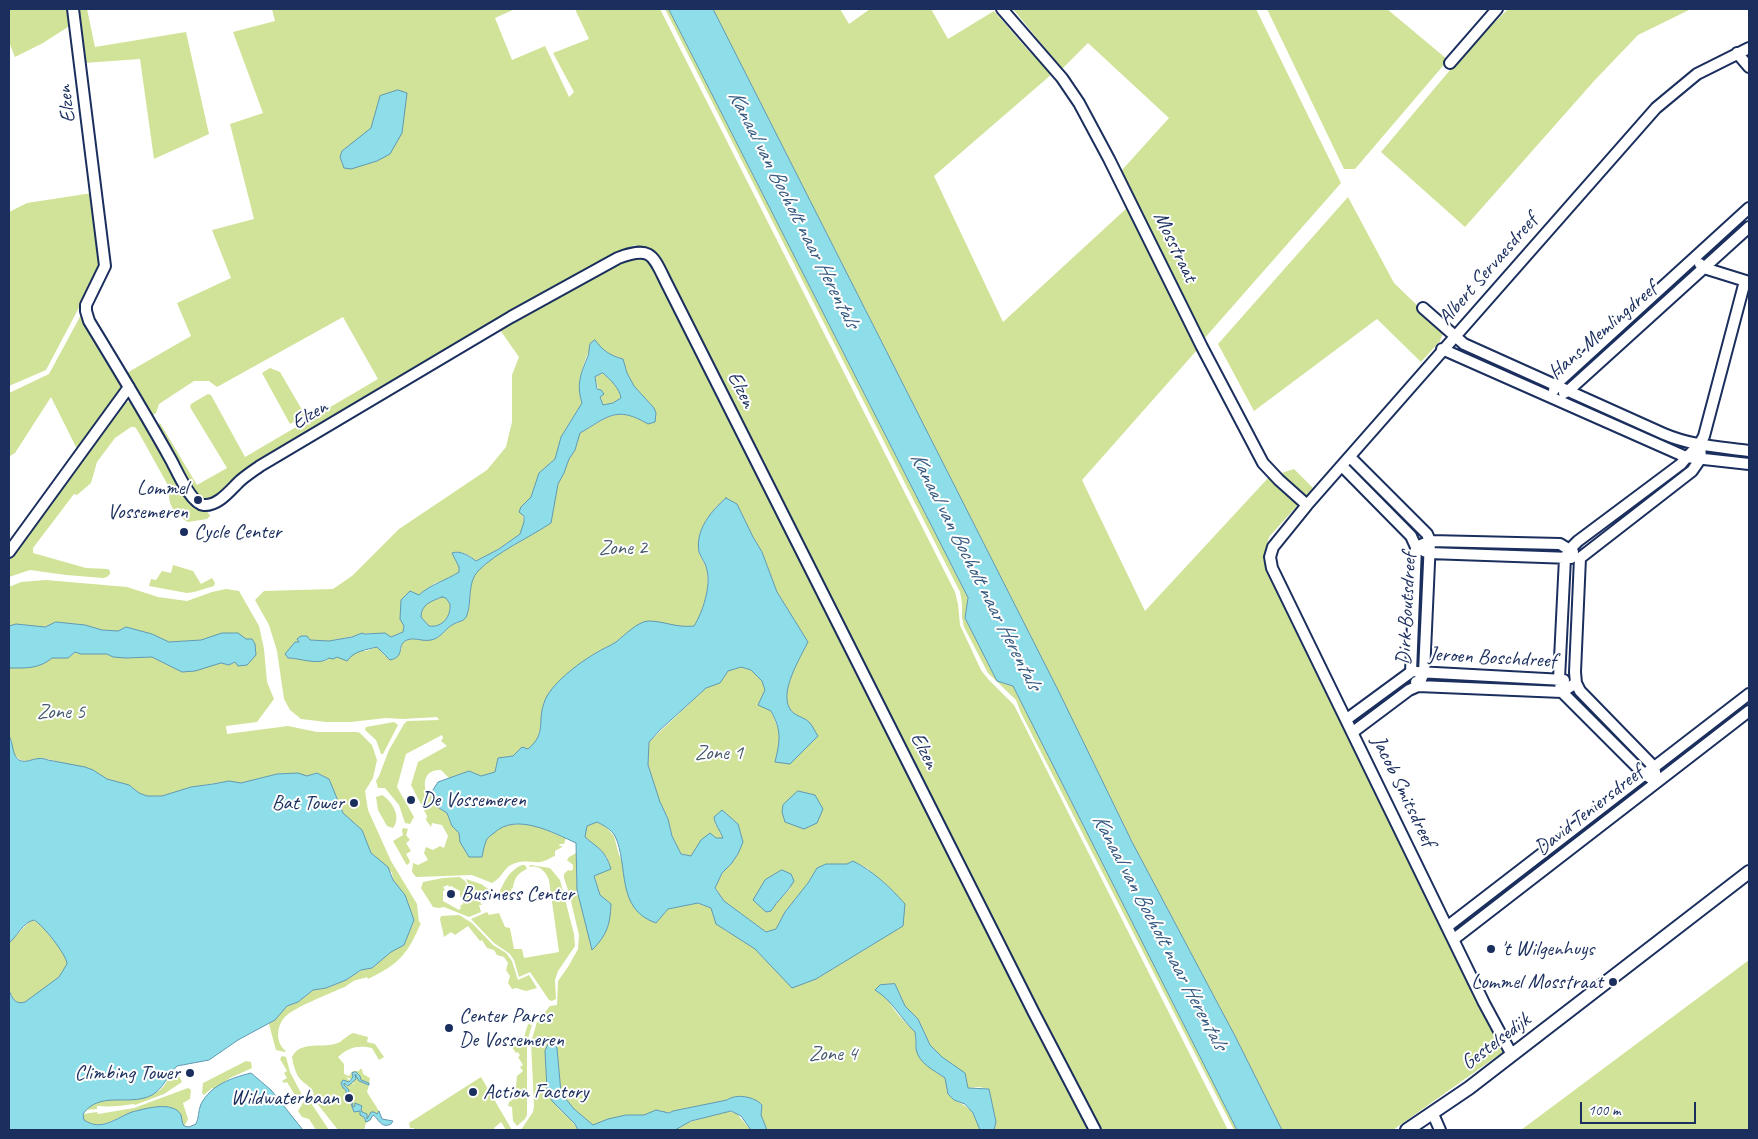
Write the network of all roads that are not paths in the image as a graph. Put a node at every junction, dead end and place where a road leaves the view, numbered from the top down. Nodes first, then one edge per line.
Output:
1 (74, 9) edge
2 (1002, 9) edge
3 (1497, 9) edge
4 (1749, 48) edge
5 (1737, 53) junction
6 (1450, 63) dead end
7 (1749, 67) edge
8 (1749, 208) edge
9 (1749, 227) edge
10 (1694, 258) junction
11 (1704, 268) junction
12 (1747, 282) edge
13 (1423, 308) dead end
14 (1454, 336) junction
15 (1442, 349) junction
16 (1555, 385) junction
17 (129, 387) junction
18 (1568, 391) junction
19 (1552, 398) junction
20 (1700, 446) junction
21 (1749, 451) edge
22 (1350, 456) junction
23 (1686, 457) junction
24 (1700, 458) junction
25 (1749, 464) edge
26 (1342, 466) junction
27 (1307, 505) junction
28 (1430, 541) junction
29 (1276, 542) joint
30 (1416, 547) junction
31 (9, 552) edge
32 (1428, 553) junction
33 (1567, 554) junction
34 (1580, 558) junction
35 (1411, 672) junction
36 (1424, 673) junction
37 (1559, 678) junction
38 (1576, 683) junction
39 (1418, 686) junction
40 (1562, 692) junction
41 (1749, 694) edge
42 (1739, 702) junction
43 (1748, 712) edge
44 (1347, 719) junction
45 (1353, 732) junction
46 (1654, 767) junction
47 (1644, 774) junction
48 (1657, 782) junction
49 (1749, 872) edge
50 (1448, 926) junction
51 (1454, 940) junction
52 (1512, 1055) junction
53 (1433, 1114) junction
54 (1095, 1130) edge
55 (1407, 1130) edge
56 (1440, 1130) edge

1 - 17 street, Elzen
2 - 27 street, Mosstraat
3 - 6 street
4 - 5 street, Albert Servaesdreef
5 - 7 street
5 - 14 street, Albert Servaesdreef
8 - 10 street, Hans Memlingdreef
9 - 11 street, Hans Memlingdreef
10 - 11 street
10 - 16 street, Hans Memlingdreef
11 - 12 street
11 - 18 street, Hans Memlingdreef
12 - 20 street
13 - 14 street
14 - 15 street, Albert Servaesdreef
14 - 16 street
15 - 19 street
15 - 22 street, Albert Servaesdreef
16 - 18 street
16 - 19 street, Hans Memlingdreef
17 - 31 street
17 - 54 street, Elzen
18 - 19 street, Hans Memlingdreef
18 - 20 street
19 - 23 street
20 - 21 street
20 - 23 street
20 - 24 street
22 - 26 street, Albert Servaesdreef
22 - 28 street, Dirk Boutsdreef
23 - 24 street
23 - 33 street
24 - 25 street
24 - 34 street
26 - 27 street, Albert Servaesdreef
26 - 30 street, Dirk Boutsdreef
27 - 29 street, Albert Servaesdreef
28 - 30 street
28 - 32 street, Dirk Boutsdreef
28 - 33 street
29 - 44 street, Jacob Smitsdreef
30 - 32 street
30 - 35 street, Dirk Boutsdreef
32 - 33 street
32 - 36 street, Dirk Boutsdreef
33 - 34 street
33 - 37 street
34 - 38 street
35 - 36 street, Jeroen Boschdreef
35 - 39 street, Jeroen Boschdreef
35 - 44 street, Dirk Boutsdreef
36 - 37 street, Jeroen Boschdreef
36 - 39 street, Dirk Boutsdreef
37 - 38 street, Jeroen Boschdreef
37 - 40 street
38 - 40 street, Jeroen Boschdreef
38 - 46 street
39 - 40 street, Jeroen Boschdreef
39 - 45 street, Dirk Boutsdreef
40 - 47 street
41 - 42 street, David Teniersdreef
42 - 43 street, David Teniersdreef
42 - 46 street, David Teniersdreef
43 - 48 street, David Teniersdreef
44 - 45 street, Jacob Smitsdreef
45 - 50 street, Jacob Smitsdreef
46 - 47 street, David Teniersdreef
46 - 48 street
47 - 48 street
47 - 50 street, David Teniersdreef
48 - 51 street, David Teniersdreef
49 - 52 main road, Gestelsedijk
50 - 51 street, Jacob Smitsdreef
51 - 52 street, Jacob Smitsdreef
52 - 53 main road, Gestelsedijk
53 - 55 main road, Gestelsedijk
53 - 56 street

